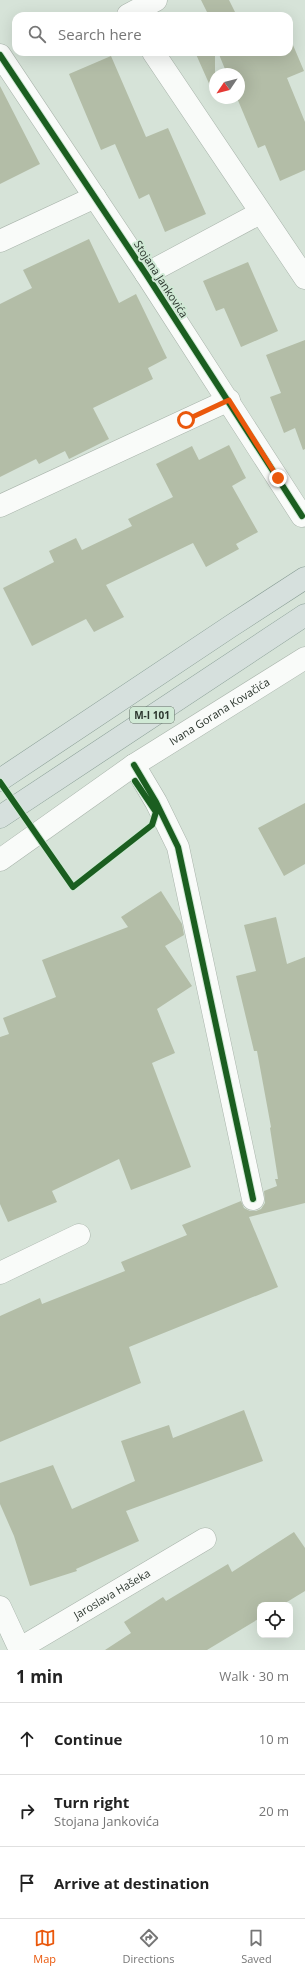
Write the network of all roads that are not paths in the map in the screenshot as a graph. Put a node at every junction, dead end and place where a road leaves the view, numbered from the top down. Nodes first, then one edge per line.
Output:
1 (156, 0) edge
2 (126, 10) edge
3 (0, 55) edge
4 (156, 56) edge
5 (95, 197) junction
6 (260, 213) junction
7 (0, 241) edge
8 (146, 274) junction
9 (305, 278) edge
10 (229, 400) junction
11 (0, 506) edge
12 (302, 516) dead end
13 (305, 578) edge
14 (305, 615) edge
15 (305, 658) edge
16 (134, 765) junction
17 (2, 778) edge
18 (0, 817) edge
19 (0, 860) edge
20 (254, 1199) dead end
21 (79, 1235) dead end
22 (0, 1273) edge
23 (205, 1539) dead end
24 (0, 1607) edge
25 (19, 1650) edge

1 - 2 street
3 - 5 street, Stojana Jankovića
4 - 6 street
5 - 7 street
5 - 8 street, Stojana Jankovića
6 - 8 street
6 - 9 street
8 - 10 street, Stojana Jankovića
10 - 11 street
10 - 12 street, Stojana Jankovića
13 - 17 main road, M-I 101
14 - 18 main road, M-I 101
15 - 16 street, Ivana Gorana Kovačića
16 - 19 street, Ivana Gorana Kovačića
16 - 20 street
21 - 22 street
23 - 25 street, Jaroslava Hašeka
24 - 25 street, Jaroslava Hašeka

